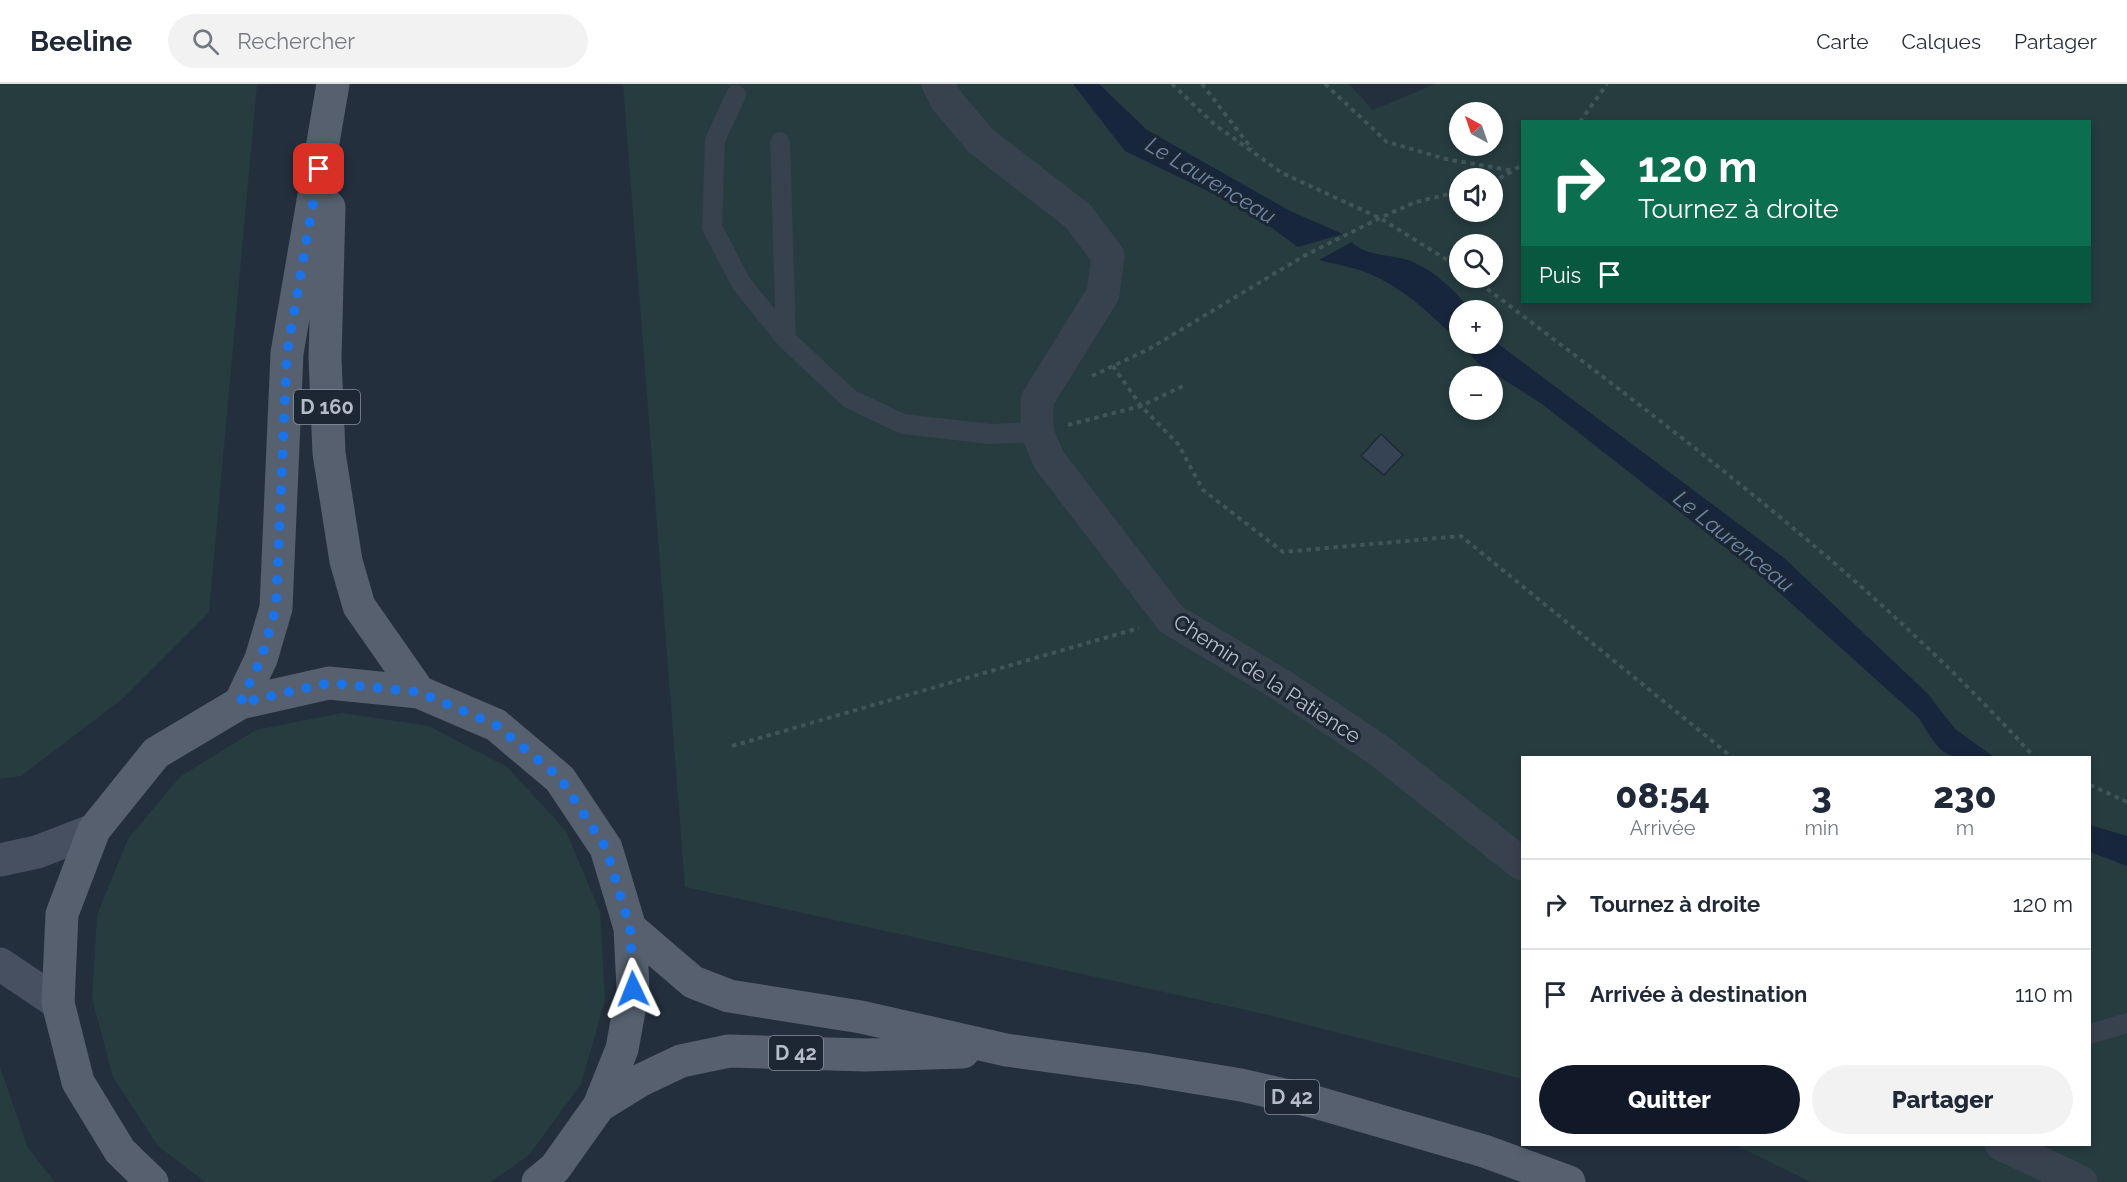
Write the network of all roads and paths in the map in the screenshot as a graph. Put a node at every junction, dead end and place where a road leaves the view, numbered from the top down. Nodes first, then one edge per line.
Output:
1 (938, 84) edge
2 (1172, 84) edge
3 (1202, 84) edge
4 (1324, 84) edge
5 (1607, 84) edge
6 (332, 92) edge
7 (736, 95) dead end
8 (1581, 120) edge
9 (780, 142) dead end
10 (1254, 152) junction
11 (1521, 166) edge
12 (1514, 171) junction
13 (1503, 177) edge
14 (1449, 194) edge
15 (1380, 218) junction
16 (1449, 261) edge
17 (1486, 288) edge
18 (786, 339) junction
19 (1113, 366) junction
20 (1091, 376) dead end
21 (1183, 386) dead end
22 (1141, 406) junction
23 (1037, 432) junction
24 (1171, 619) junction
25 (419, 692) junction
26 (240, 703) junction
27 (732, 746) dead end
28 (1731, 756) edge
29 (2033, 756) edge
30 (2091, 785) edge
31 (2127, 802) edge
32 (94, 830) junction
33 (0, 860) edge
34 (1521, 863) edge
35 (630, 928) junction
36 (0, 964) edge
37 (58, 1003) junction
38 (2127, 1023) edge
39 (2091, 1034) edge
40 (1006, 1050) junction
41 (599, 1106) junction
42 (2005, 1146) edge
43 (152, 1182) edge
44 (538, 1182) edge
45 (1569, 1182) edge
46 (2081, 1182) edge

1 - 23 street, Chemin de la Patience
2 - 10 path
3 - 10 path
4 - 12 path
5 - 8 path
6 - 25 main road, D 160
6 - 26 main road, D 160
7 - 18 lane
9 - 18 lane
10 - 15 path
11 - 12 path
12 - 13 path
14 - 15 path
15 - 16 path
15 - 19 path
17 - 29 path
18 - 23 lane
19 - 20 path
19 - 22 path
21 - 22 path
22 - 23 path
22 - 28 path
23 - 24 street, Chemin de la Patience
24 - 27 path
24 - 34 street, Chemin de la Patience
25 - 26 main road
25 - 35 main road
26 - 32 main road
30 - 31 path
32 - 33 main road
32 - 37 main road
35 - 40 main road, D 42
35 - 41 main road
36 - 37 main road
37 - 43 main road
38 - 39 lane
40 - 41 main road, D 42
40 - 45 main road, D 42
41 - 44 main road
42 - 46 street

